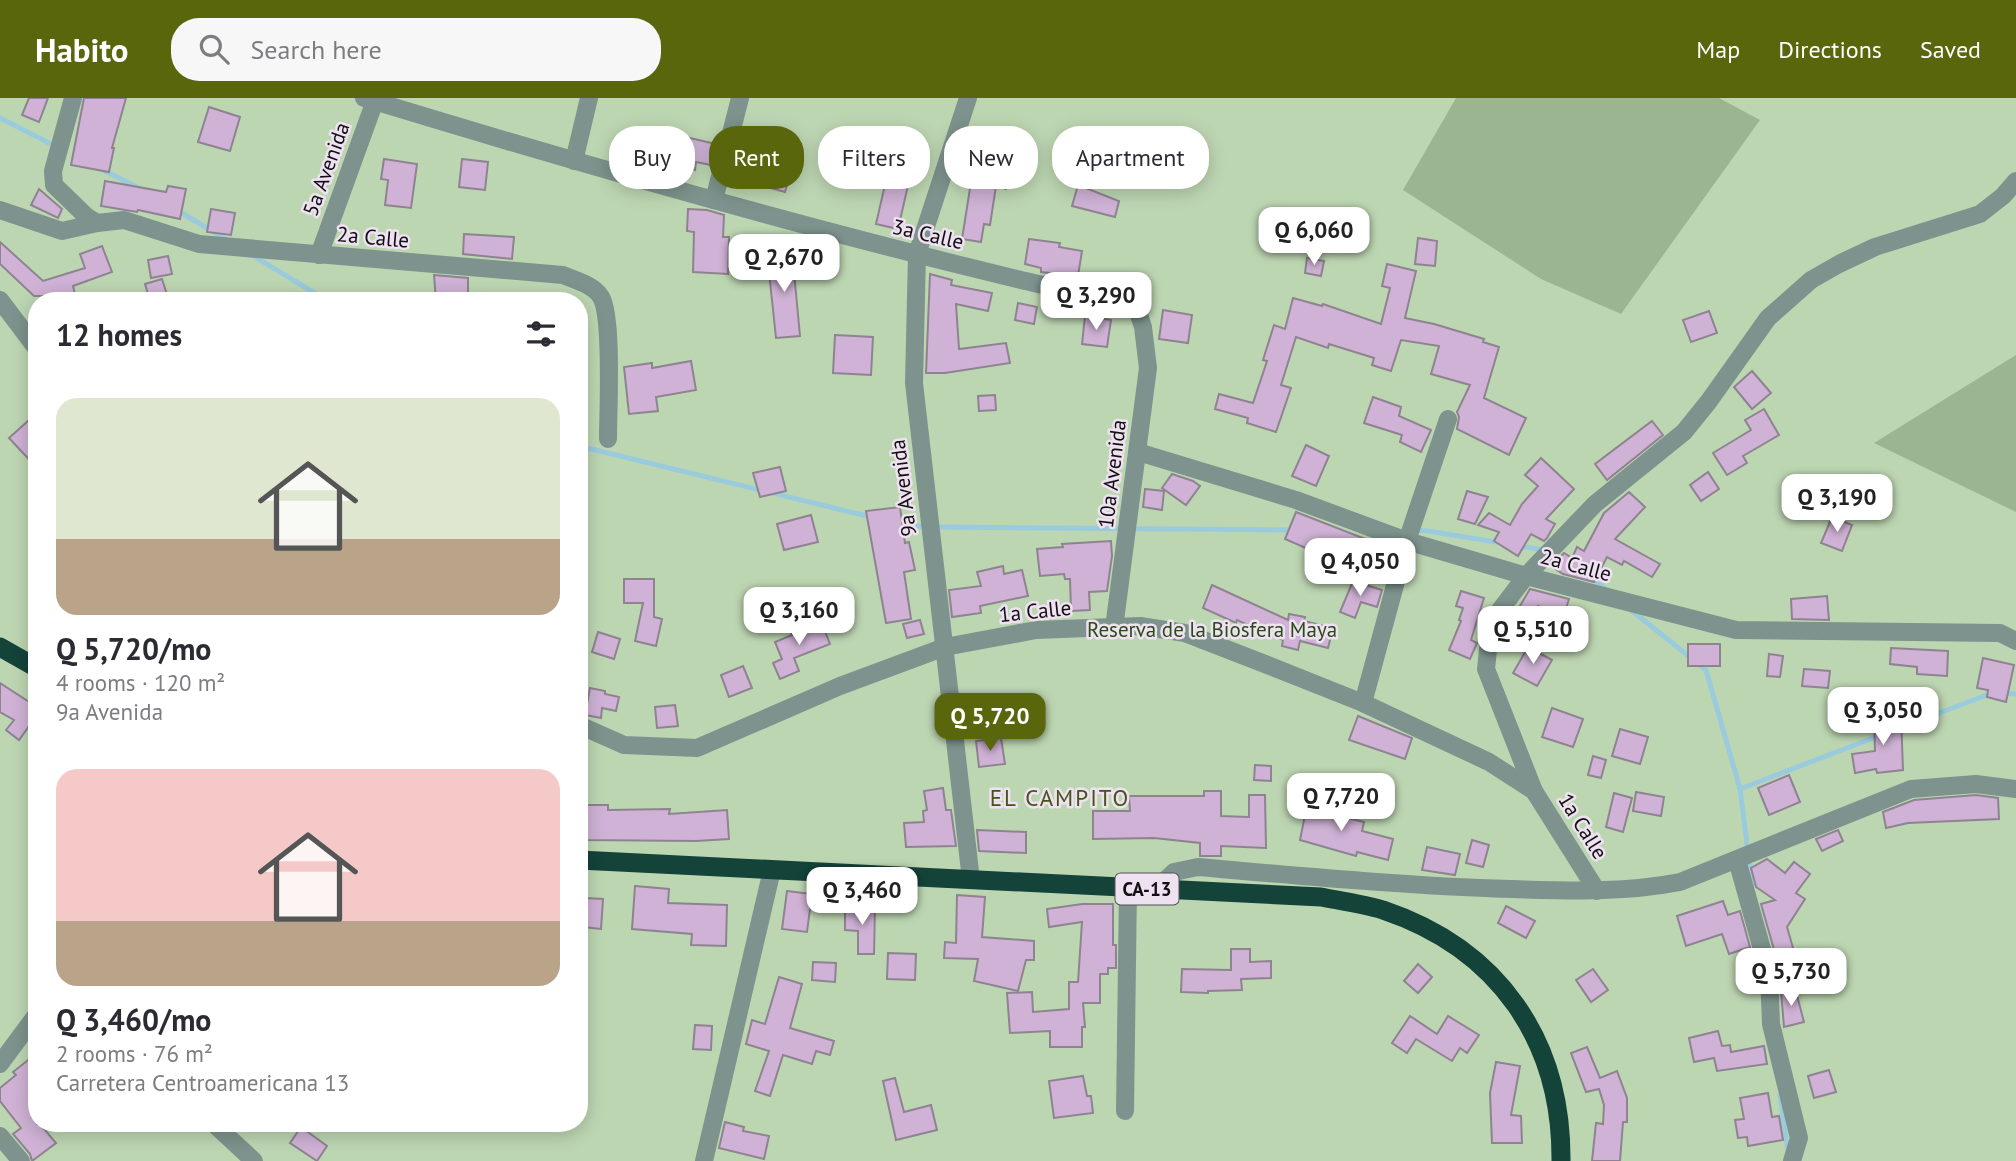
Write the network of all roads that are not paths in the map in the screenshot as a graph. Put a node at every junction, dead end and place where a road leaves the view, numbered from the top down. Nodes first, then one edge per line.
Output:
1 (72, 98) edge
2 (589, 98) edge
3 (740, 98) edge
4 (968, 98) edge
5 (371, 99) edge
6 (574, 161) junction
7 (2016, 181) edge
8 (714, 200) junction
9 (0, 210) edge
10 (97, 223) junction
11 (918, 254) junction
12 (319, 255) junction
13 (0, 300) edge
14 (1143, 327) joint
15 (28, 337) edge
16 (1448, 418) dead end
17 (608, 439) dead end
18 (1138, 452) junction
19 (1407, 541) junction
20 (1525, 576) junction
21 (1114, 628) junction
22 (2016, 641) edge
23 (0, 647) edge
24 (945, 648) junction
25 (28, 663) edge
26 (1363, 703) junction
27 (588, 729) edge
28 (2016, 789) edge
29 (1534, 791) junction
30 (588, 860) edge
31 (1737, 860) junction
32 (772, 870) junction
33 (971, 880) junction
34 (1128, 888) junction
35 (1156, 889) junction
36 (1597, 891) junction
37 (28, 1026) edge
38 (0, 1064) edge
39 (1125, 1111) dead end
40 (222, 1132) edge
41 (0, 1136) edge
42 (251, 1160) edge
43 (21, 1161) edge
44 (704, 1161) edge
45 (1561, 1161) edge
46 (1792, 1161) edge

1 - 10 street
2 - 6 street
3 - 8 street
4 - 11 street, 9a Avenida
5 - 6 street, 3a Calle
5 - 12 street, 5a Avenida
6 - 8 street, 3a Calle
7 - 20 street
8 - 11 street, 3a Calle
9 - 10 street, 2a Calle
10 - 12 street, 2a Calle
11 - 14 street, 3a Calle
11 - 24 street, 9a Avenida
12 - 17 street, 2a Calle
13 - 15 street
14 - 18 street, 10a Avenida
16 - 19 street
18 - 19 street, 2a Calle
18 - 21 street, 10a Avenida
19 - 20 street, 2a Calle
19 - 26 street
20 - 22 street, 2a Calle
20 - 29 street
21 - 24 street, 1a Calle
21 - 26 street, 1a Calle
23 - 25 highway
24 - 27 street, 1a Calle
24 - 33 street, 9a Avenida
26 - 29 street, 1a Calle
28 - 31 street, 1a Calle
29 - 36 street, 1a Calle
30 - 32 highway, CA-13
31 - 36 street, 1a Calle
31 - 46 street
32 - 33 highway, CA-13
32 - 44 street
33 - 34 highway, CA-13
34 - 35 highway, CA-13
34 - 39 street
35 - 36 street, 1a Calle
35 - 45 highway, CA-13
37 - 38 street
40 - 42 street
41 - 43 street

